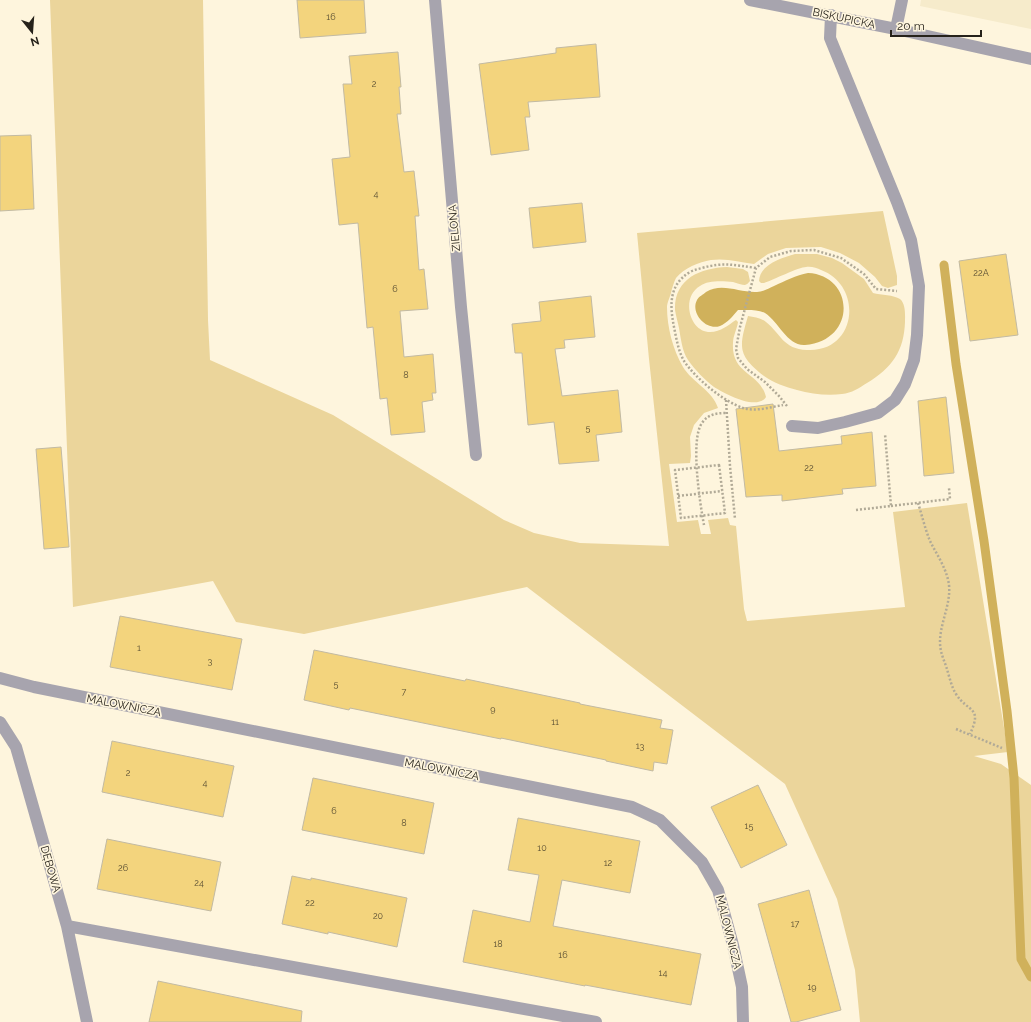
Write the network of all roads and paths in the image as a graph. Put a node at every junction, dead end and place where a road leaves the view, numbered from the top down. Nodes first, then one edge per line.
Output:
1 (435, 0) edge
2 (750, 0) edge
3 (902, 0) edge
4 (831, 16) junction
5 (896, 29) junction
6 (1031, 59) edge
7 (756, 268) junction
8 (919, 286) junction
9 (726, 399) junction
10 (787, 405) junction
11 (727, 413) junction
12 (878, 413) junction
13 (792, 426) joint
14 (476, 455) dead end
15 (697, 467) junction
16 (949, 488) dead end
17 (722, 491) junction
18 (699, 494) junction
19 (678, 496) junction
20 (918, 503) junction
21 (891, 506) junction
22 (856, 510) dead end
23 (702, 516) junction
24 (735, 519) dead end
25 (704, 525) dead end
26 (0, 678) edge
27 (0, 722) edge
28 (956, 729) dead end
29 (970, 734) junction
30 (1002, 748) dead end
31 (67, 926) junction
32 (87, 1022) edge
33 (596, 1022) edge
34 (743, 1022) edge

1 - 14 street, ZIELONA
2 - 4 street, BISKUPICKA
3 - 5 street
4 - 5 street, BISKUPICKA
4 - 8 street
5 - 6 street, BISKUPICKA
7 - 8 path
7 - 9 path
7 - 10 path
8 - 12 street
9 - 10 path
9 - 11 path
10 - 13 path
11 - 15 path
11 - 24 path
12 - 13 street
12 - 21 path
15 - 17 path
15 - 18 path
15 - 19 path
16 - 20 path
17 - 18 path
17 - 23 path
18 - 19 path
18 - 23 path
19 - 23 path
20 - 21 path
20 - 29 path
21 - 22 path
23 - 25 path
26 - 34 street, MALOWNICZA
27 - 31 street, DĘBOWA
28 - 29 path
29 - 30 path
31 - 32 street, DĘBOWA
31 - 33 street

